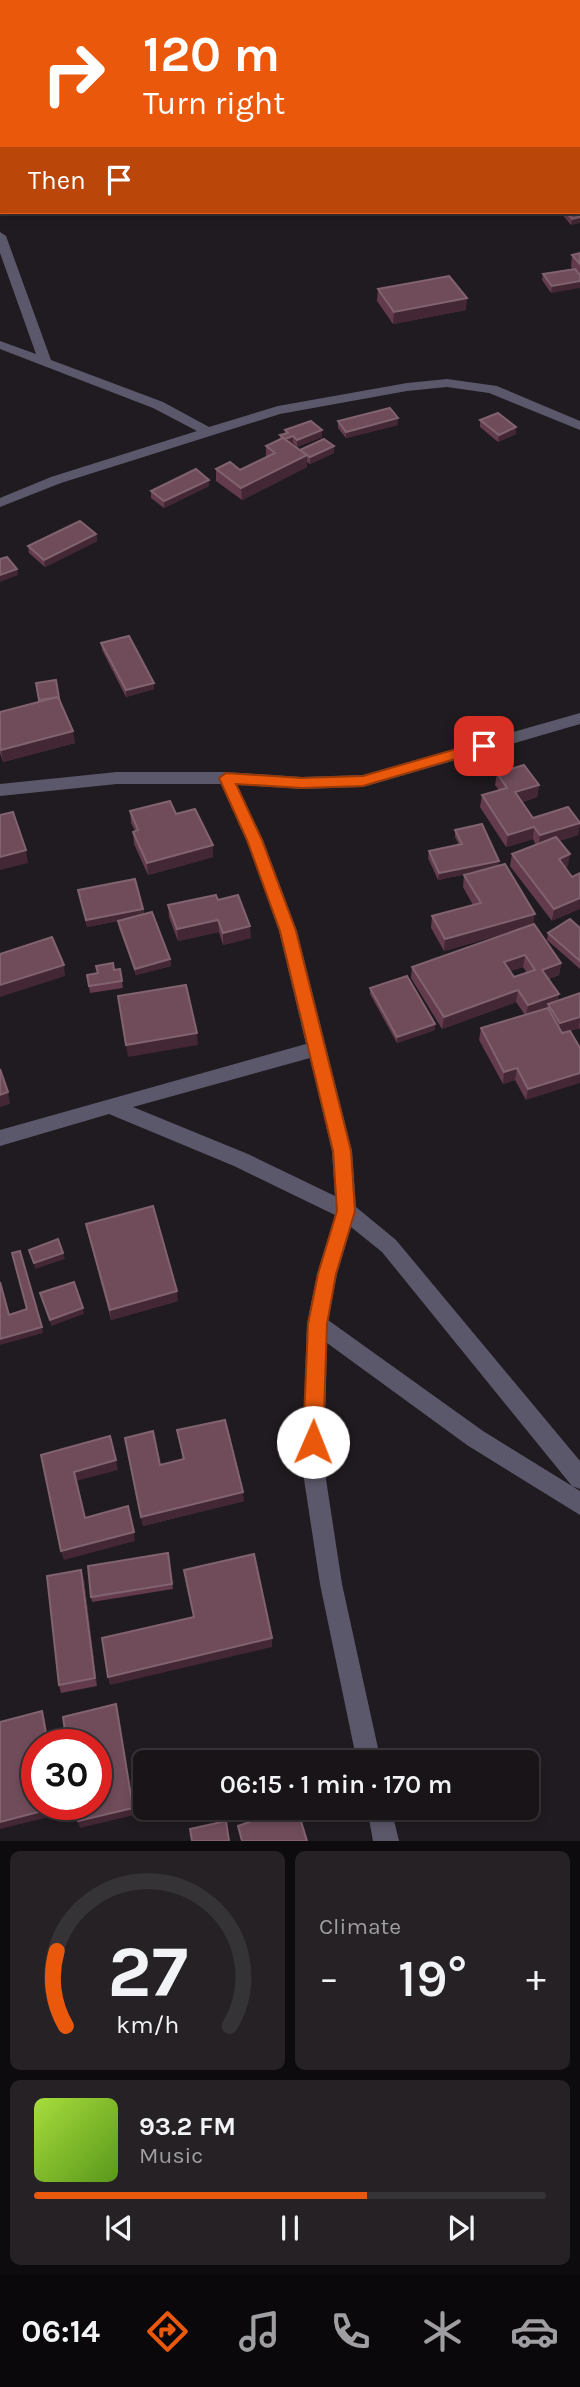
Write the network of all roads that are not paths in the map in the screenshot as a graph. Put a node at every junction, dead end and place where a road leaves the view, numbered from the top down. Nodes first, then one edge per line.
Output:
1 (0, 236) edge
2 (0, 345) edge
3 (46, 363) junction
4 (580, 426) edge
5 (208, 432) junction
6 (0, 502) edge
7 (580, 718) edge
8 (226, 778) junction
9 (0, 790) edge
10 (317, 1049) junction
11 (112, 1107) junction
12 (0, 1138) edge
13 (346, 1211) junction
14 (317, 1324) junction
15 (580, 1478) edge
16 (580, 1504) edge
17 (366, 1750) edge
18 (382, 1820) edge
19 (386, 1841) edge

1 - 3 street
2 - 3 street
3 - 5 street
4 - 5 street
5 - 6 street
7 - 8 street
8 - 9 street
8 - 10 street
10 - 11 street
10 - 13 street
11 - 12 street
11 - 13 street
13 - 14 street
13 - 15 street
14 - 16 street
14 - 17 street
18 - 19 street

